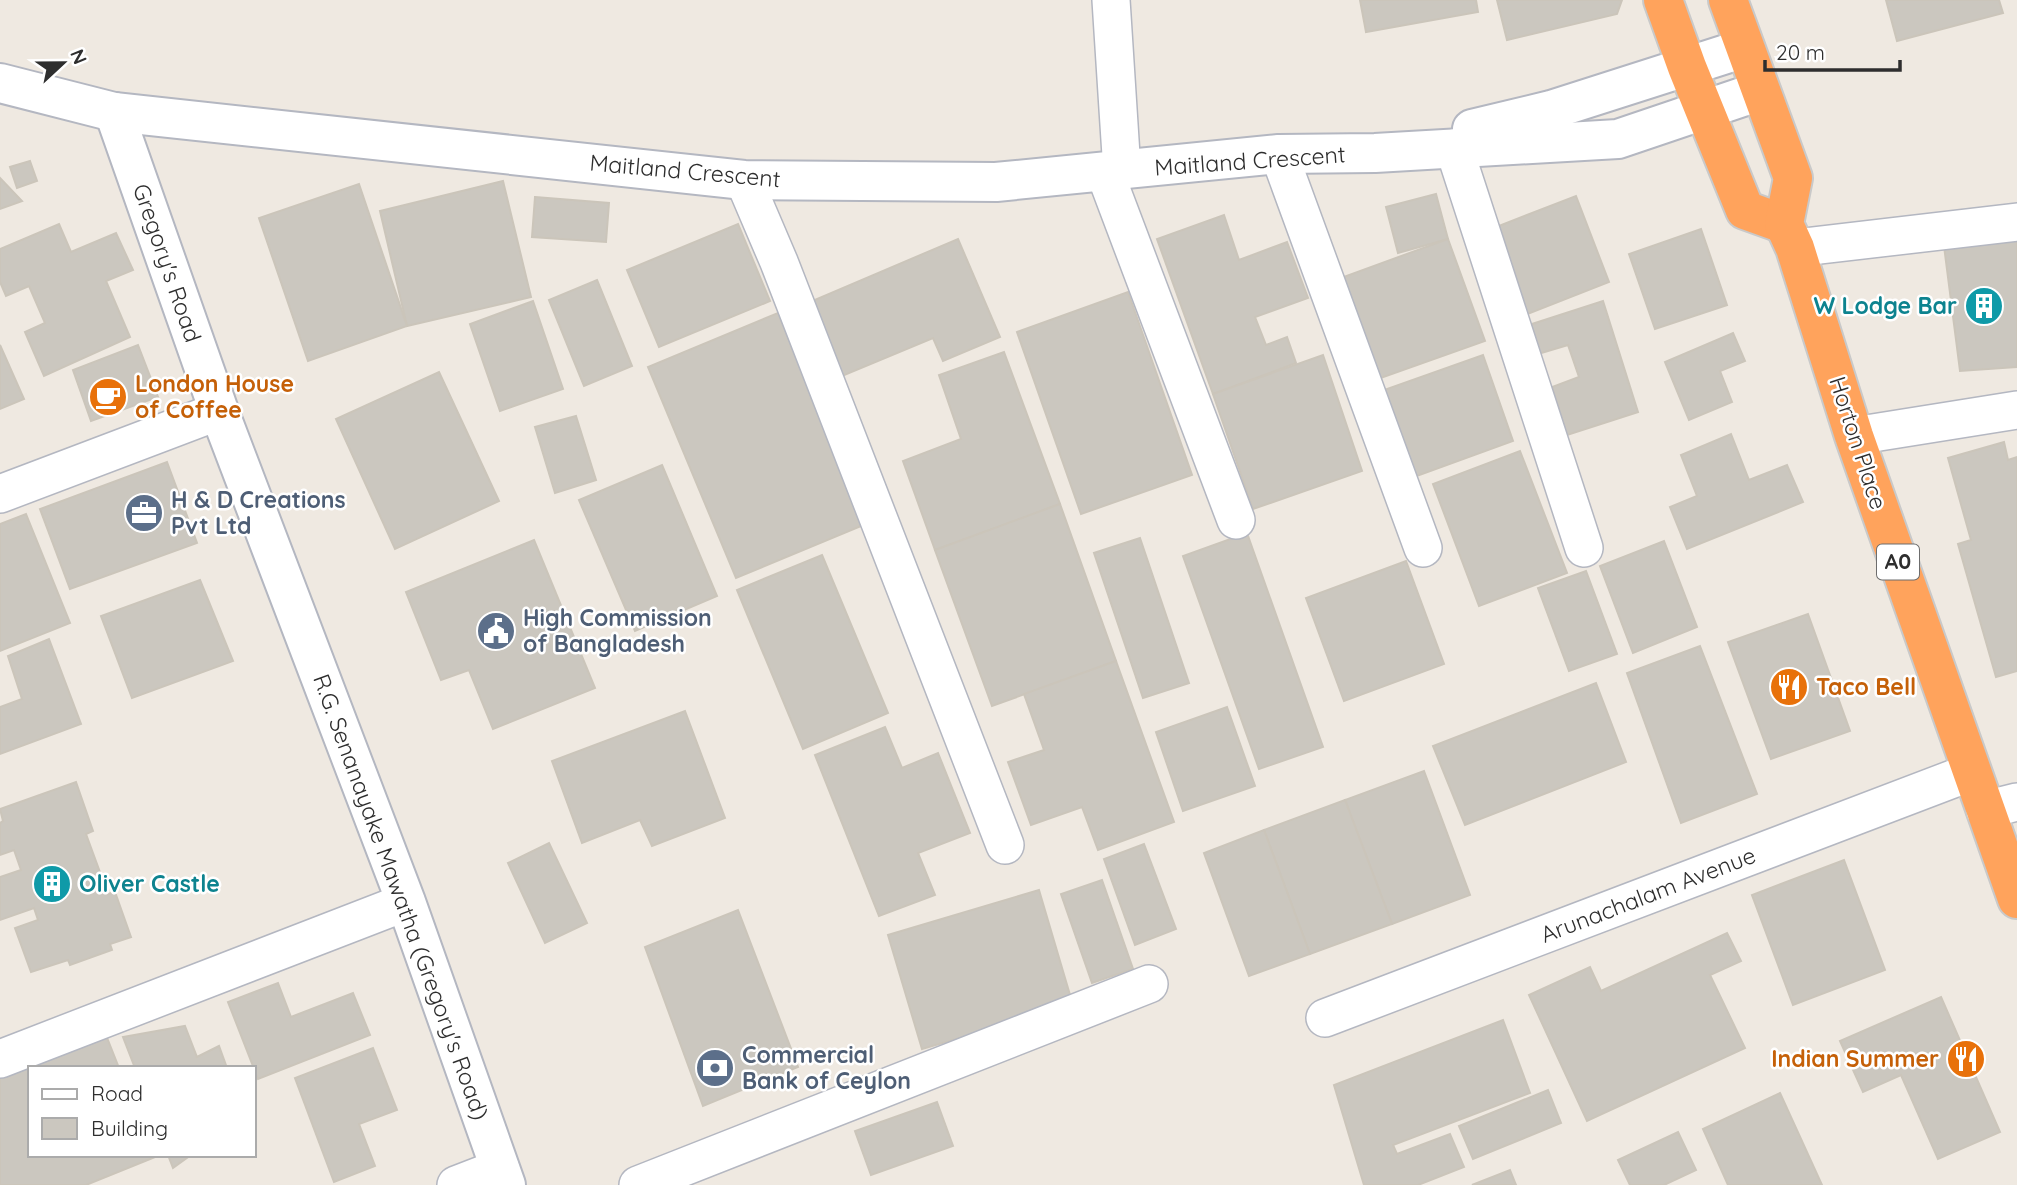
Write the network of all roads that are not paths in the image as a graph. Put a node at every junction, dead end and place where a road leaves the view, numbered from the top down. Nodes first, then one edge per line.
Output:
1 (1111, 0) edge
2 (1663, 0) edge
3 (1728, 0) edge
4 (1745, 48) junction
5 (1687, 67) junction
6 (0, 83) edge
7 (1760, 91) junction
8 (1704, 110) junction
9 (114, 112) junction
10 (1454, 148) junction
11 (1375, 153) junction
12 (1279, 155) junction
13 (1113, 172) junction
14 (744, 180) junction
15 (2017, 222) edge
16 (1789, 236) junction
17 (219, 411) junction
18 (2017, 411) edge
19 (1854, 436) junction
20 (0, 494) edge
21 (1236, 520) dead end
22 (1423, 548) dead end
23 (1584, 548) dead end
24 (296, 610) joint
25 (1971, 772) junction
26 (2001, 806) edge
27 (1005, 845) dead end
28 (2017, 899) edge
29 (406, 902) junction
30 (1149, 984) dead end
31 (1325, 1018) dead end
32 (0, 1059) edge
33 (503, 1177) edge
34 (456, 1185) edge
35 (638, 1185) edge

1 - 13 street
2 - 5 highway
3 - 4 highway, Horton Place / A0
4 - 5 main road, Maitland Crescent
4 - 7 highway, Horton Place / A0
5 - 8 highway
5 - 11 main road, Maitland Crescent
6 - 9 main road, Maitland Crescent
7 - 8 main road, Maitland Crescent
7 - 16 highway, Horton Place / A0
8 - 10 main road, Maitland Crescent
8 - 16 highway
9 - 14 main road, Maitland Crescent
9 - 17 main road, Gregory's Road
10 - 11 main road, Maitland Crescent
10 - 23 street
11 - 12 main road, Maitland Crescent
12 - 13 main road, Maitland Crescent
12 - 22 street
13 - 14 main road, Maitland Crescent
13 - 21 street
14 - 27 street
15 - 16 street
16 - 19 highway, Horton Place / A0
17 - 20 street
17 - 24 main road, Gregory's Road
18 - 19 street
19 - 25 highway, Horton Place / A0
24 - 29 main road, R.G. Senanayake Mawatha (Gregory's Road)
25 - 26 highway, Horton Place / A0
25 - 31 street, Arunachalam Avenue
26 - 28 highway, Horton Place / A0
29 - 32 street
29 - 33 main road, R.G. Senanayake Mawatha (Gregory's Road)
30 - 35 street
33 - 34 street

